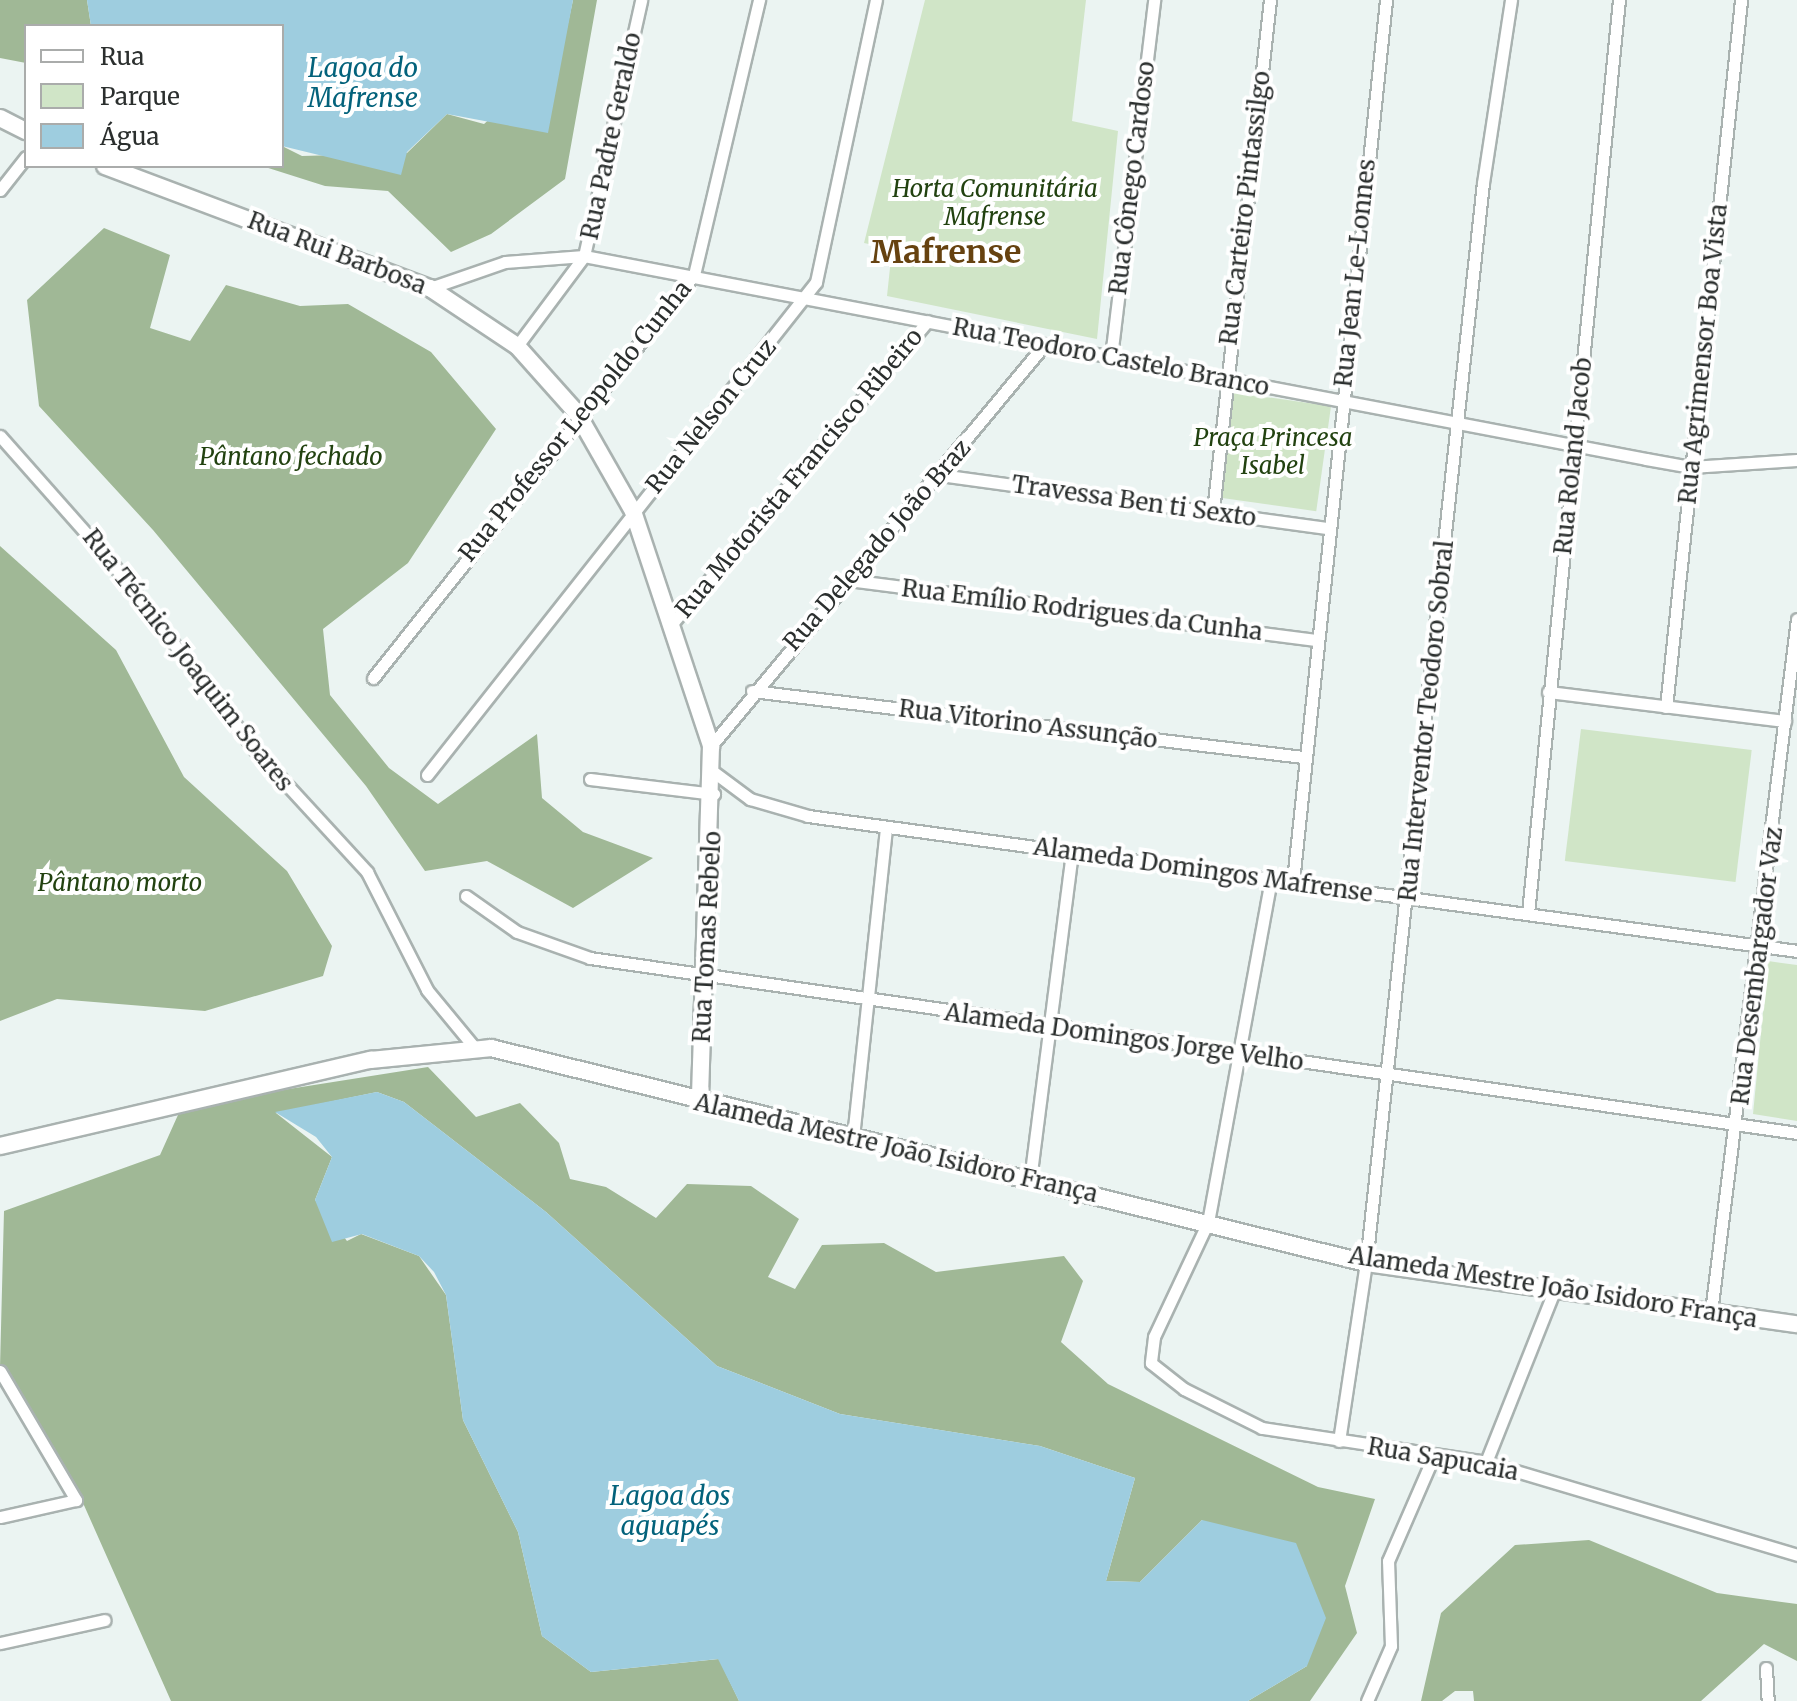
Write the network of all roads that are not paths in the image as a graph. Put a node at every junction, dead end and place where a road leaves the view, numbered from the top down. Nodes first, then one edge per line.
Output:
1 (641, 0) edge
2 (759, 0) edge
3 (876, 0) edge
4 (1154, 0) edge
5 (1270, 0) edge
6 (1386, 0) edge
7 (1511, 0) edge
8 (1619, 0) edge
9 (1741, 0) edge
10 (0, 118) edge
11 (24, 130) edge
12 (24, 160) edge
13 (110, 168) edge
14 (0, 190) edge
15 (584, 256) junction
16 (694, 275) junction
17 (430, 288) junction
18 (807, 296) junction
19 (928, 321) junction
20 (1044, 345) junction
21 (517, 346) junction
22 (1111, 357) junction
23 (1226, 378) junction
24 (1342, 402) junction
25 (577, 413) junction
26 (1460, 423) junction
27 (0, 436) edge
28 (1575, 445) junction
29 (1797, 460) edge
30 (1691, 467) junction
31 (940, 475) junction
32 (633, 511) junction
33 (1213, 511) junction
34 (1328, 528) junction
35 (848, 580) junction
36 (1797, 619) edge
37 (670, 626) junction
38 (1316, 640) junction
39 (373, 678) dead end
40 (752, 691) junction
41 (1548, 692) junction
42 (1666, 707) junction
43 (1785, 721) junction
44 (711, 746) junction
45 (1303, 757) junction
46 (715, 773) junction
47 (427, 775) dead end
48 (590, 779) dead end
49 (714, 794) junction
50 (886, 828) junction
51 (1072, 852) junction
52 (1271, 879) junction
53 (1293, 881) junction
54 (466, 896) dead end
55 (1406, 897) junction
56 (1528, 913) junction
57 (1762, 946) junction
58 (1797, 951) edge
59 (705, 978) junction
60 (867, 997) junction
61 (1050, 1030) junction
62 (474, 1047) junction
63 (1239, 1057) junction
64 (1386, 1073) junction
65 (700, 1101) junction
66 (1738, 1125) junction
67 (1797, 1133) edge
68 (853, 1137) junction
69 (0, 1146) edge
70 (1030, 1180) junction
71 (1208, 1222) junction
72 (1366, 1263) junction
73 (1554, 1291) junction
74 (1711, 1312) junction
75 (1797, 1324) edge
76 (0, 1371) edge
77 (1339, 1441) junction
78 (1434, 1455) junction
79 (1486, 1462) junction
80 (0, 1517) edge
81 (1797, 1555) edge
82 (105, 1620) dead end
83 (0, 1643) edge
84 (1766, 1668) dead end
85 (1367, 1701) edge
86 (1768, 1701) edge

1 - 15 street, Rua Padre Geraldo
2 - 16 street, Rua Professor Leopoldo Cunha
3 - 18 street, Rua Nelson Cruz
4 - 22 street, Rua Cônego Cardoso
5 - 23 street, Rua Carteiro Pintassilgo
6 - 24 street, Rua Jean Le-Lonnes
7 - 26 street, Rua Interventor Teodoro Sobral
8 - 28 street, Rua Roland Jacob
9 - 30 street, Rua Agrimensor Boa Vista
10 - 11 main road
12 - 14 street
13 - 17 main road, Rua Rui Barbosa
15 - 16 street, Rua Teodoro Castelo Branco
15 - 17 street, Rua Teodoro Castelo Branco
15 - 21 street, Rua Padre Geraldo
16 - 18 street, Rua Teodoro Castelo Branco
16 - 25 street, Rua Professor Leopoldo Cunha
17 - 21 main road, Rua Rui Barbosa
18 - 19 street, Rua Teodoro Castelo Branco
18 - 32 street, Rua Nelson Cruz
19 - 20 street, Rua Teodoro Castelo Branco
19 - 37 street, Rua Motorista Francisco Ribeiro
20 - 22 street, Rua Teodoro Castelo Branco
20 - 31 street, Rua Delegado João Braz
21 - 25 main road, Rua Rui Barbosa
22 - 23 street, Rua Teodoro Castelo Branco
23 - 24 street, Rua Teodoro Castelo Branco
23 - 33 street, Rua Carteiro Pintassilgo
24 - 26 street, Rua Teodoro Castelo Branco
24 - 34 street, Rua Jean Le-Lonnes
25 - 32 main road, Rua Rui Barbosa
25 - 39 street, Rua Professor Leopoldo Cunha
26 - 28 street, Rua Teodoro Castelo Branco
26 - 55 street, Rua Interventor Teodoro Sobral
27 - 62 street, Rua Técnico Joaquim Soares
28 - 30 street, Rua Teodoro Castelo Branco
28 - 41 street, Rua Roland Jacob
29 - 30 street, Rua Teodoro Castelo Branco
30 - 42 street, Rua Agrimensor Boa Vista
31 - 33 street, Travessa Ben ti Sexto
31 - 35 street, Rua Delegado João Braz
32 - 37 main road, Rua Rui Barbosa
32 - 47 street, Rua Nelson Cruz
33 - 34 street, Travessa Ben ti Sexto
34 - 38 street, Rua Jean Le-Lonnes
35 - 38 street, Rua Emílio Rodrigues da Cunha
35 - 40 street, Rua Delegado João Braz
36 - 43 street, Rua Desembargador Vaz
37 - 44 main road, Rua Rui Barbosa
38 - 45 street, Rua Jean Le-Lonnes
40 - 44 street, Rua Delegado João Braz
40 - 45 street, Rua Vitorino Assunção
41 - 42 street
41 - 56 street, Rua Roland Jacob
42 - 43 street
43 - 57 street, Rua Desembargador Vaz
44 - 46 main road, Rua Rui Barbosa
45 - 53 street, Rua Jean Le-Lonnes
46 - 49 main road, Rua Tomas Rebelo
46 - 50 street, Alameda Domingos Mafrense
48 - 49 street
49 - 59 main road, Rua Tomas Rebelo
50 - 51 street, Alameda Domingos Mafrense
50 - 60 street
51 - 52 street, Alameda Domingos Mafrense
51 - 61 street
52 - 53 street, Alameda Domingos Mafrense
52 - 63 street
53 - 55 street, Alameda Domingos Mafrense
54 - 59 street, Alameda Domingos Jorge Velho
55 - 56 street, Alameda Domingos Mafrense
55 - 64 street, Rua Interventor Teodoro Sobral
56 - 57 street, Alameda Domingos Mafrense
57 - 58 street, Alameda Domingos Mafrense
57 - 66 street, Rua Desembargador Vaz
59 - 60 street, Alameda Domingos Jorge Velho
59 - 65 main road, Rua Tomas Rebelo
60 - 61 street, Alameda Domingos Jorge Velho
60 - 68 street
61 - 63 street, Alameda Domingos Jorge Velho
61 - 70 street
62 - 65 main road, Alameda Mestre João Isidoro França
62 - 69 main road, Alameda Mestre João Isidoro França
63 - 64 street, Alameda Domingos Jorge Velho
63 - 71 street
64 - 66 street, Alameda Domingos Jorge Velho
64 - 72 street, Rua Interventor Teodoro Sobral
65 - 68 main road, Alameda Mestre João Isidoro França
66 - 67 street, Alameda Domingos Jorge Velho
66 - 74 street, Rua Desembargador Vaz
68 - 70 main road, Alameda Mestre João Isidoro França
70 - 71 main road, Alameda Mestre João Isidoro França
71 - 72 main road, Alameda Mestre João Isidoro França
71 - 77 street, Rua Sapucaia
72 - 73 main road, Alameda Mestre João Isidoro França
72 - 77 street, Rua Interventor Teodoro Sobral
73 - 74 main road, Alameda Mestre João Isidoro França
73 - 79 street
74 - 75 main road, Alameda Mestre João Isidoro França
76 - 80 street
77 - 78 street, Rua Sapucaia
78 - 79 street, Rua Sapucaia
78 - 85 street
79 - 81 street, Rua Sapucaia
82 - 83 street
84 - 86 street

